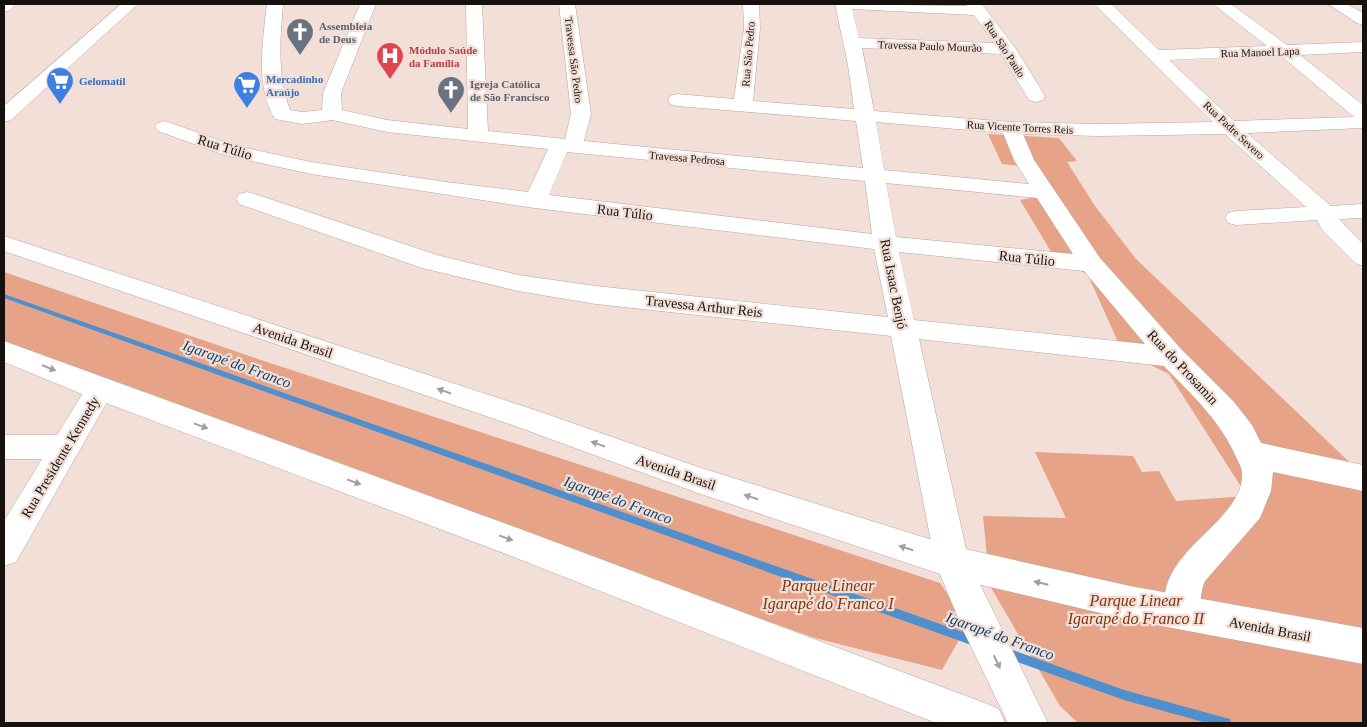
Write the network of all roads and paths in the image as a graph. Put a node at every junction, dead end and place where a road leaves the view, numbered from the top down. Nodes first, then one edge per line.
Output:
1 (8, 4) edge
2 (130, 4) edge
3 (274, 4) edge
4 (368, 4) edge
5 (474, 4) edge
6 (567, 4) edge
7 (751, 4) edge
8 (843, 4) edge
9 (1102, 4) edge
10 (1221, 4) edge
11 (1336, 4) edge
12 (4, 7) edge
13 (977, 7) edge
14 (1363, 20) edge
15 (853, 43) junction
16 (1363, 47) edge
17 (1006, 49) junction
18 (1285, 51) junction
19 (1156, 55) junction
20 (1036, 96) dead end
21 (677, 100) dead end
22 (744, 105) junction
23 (332, 114) junction
24 (1363, 114) edge
25 (4, 116) edge
26 (864, 116) junction
27 (1363, 122) edge
28 (165, 127) dead end
29 (1011, 128) junction
30 (1230, 128) junction
31 (478, 136) junction
32 (566, 146) junction
33 (876, 175) junction
34 (1043, 192) junction
35 (247, 199) dead end
36 (535, 201) junction
37 (1363, 212) edge
38 (1326, 213) junction
39 (1236, 218) dead end
40 (4, 242) edge
41 (885, 243) junction
42 (1363, 258) edge
43 (1090, 264) junction
44 (902, 328) junction
45 (4, 350) edge
46 (1172, 357) junction
47 (101, 388) junction
48 (4, 447) edge
49 (65, 447) junction
50 (1251, 454) junction
51 (1363, 478) edge
52 (4, 551) edge
53 (957, 574) junction
54 (1183, 613) junction
55 (1363, 646) edge
56 (1025, 719) edge
57 (985, 723) edge

1 - 12 main road
2 - 25 main road
3 - 23 main road, Travessa Pedrosa
4 - 23 main road
5 - 31 main road
6 - 32 main road, Travessa São Pedro
7 - 22 main road, Rua São Pedro
8 - 13 main road
8 - 15 main road, Rua Isaac Benjó
9 - 19 main road, Rua Padre Severo
10 - 18 main road
11 - 14 main road
13 - 17 main road, Rua São Paulo
15 - 17 main road, Travessa Paulo Mourão
15 - 26 main road, Rua Isaac Benjó
16 - 18 main road, Rua Manoel Lapa
17 - 20 main road, Rua São Paulo
18 - 19 main road, Rua Manoel Lapa
18 - 24 main road
19 - 30 main road, Rua Padre Severo
21 - 22 main road, Rua Vicente Torres Reis
22 - 26 main road, Rua Vicente Torres Reis
23 - 31 main road, Travessa Pedrosa
26 - 29 main road, Rua Vicente Torres Reis
26 - 33 main road, Rua Isaac Benjó
27 - 30 main road, Rua Vicente Torres Reis
28 - 36 main road, Rua Túlio
29 - 30 main road, Rua Vicente Torres Reis
29 - 34 main road, Rua do Prosamin
30 - 38 main road, Rua Padre Severo
31 - 32 main road, Travessa Pedrosa
32 - 33 main road, Travessa Pedrosa
32 - 36 main road, Travessa São Pedro
33 - 34 main road, Travessa Pedrosa
33 - 41 main road, Rua Isaac Benjó
34 - 43 main road, Rua do Prosamin
35 - 44 main road, Travessa Arthur Reis
36 - 41 main road, Rua Túlio
37 - 38 main road
38 - 39 main road
38 - 42 main road, Rua Padre Severo
53 -> 40 main road, Avenida Brasil
41 - 43 main road, Rua Túlio
41 - 44 main road, Rua Isaac Benjó
43 - 46 main road, Rua do Prosamin
44 - 46 main road, Travessa Arthur Reis
44 - 53 main road, Rua Isaac Benjó
45 -> 47 main road
46 - 50 main road, Rua do Prosamin
47 - 49 main road, Rua Presidente Kennedy
47 -> 57 main road
48 - 49 main road
49 - 52 main road, Rua Presidente Kennedy
50 - 51 main road
50 - 54 main road, Rua do Prosamin
54 -> 53 main road, Avenida Brasil
53 -> 56 main road, Rua Isaac Benjó
54 - 55 main road, Avenida Brasil

